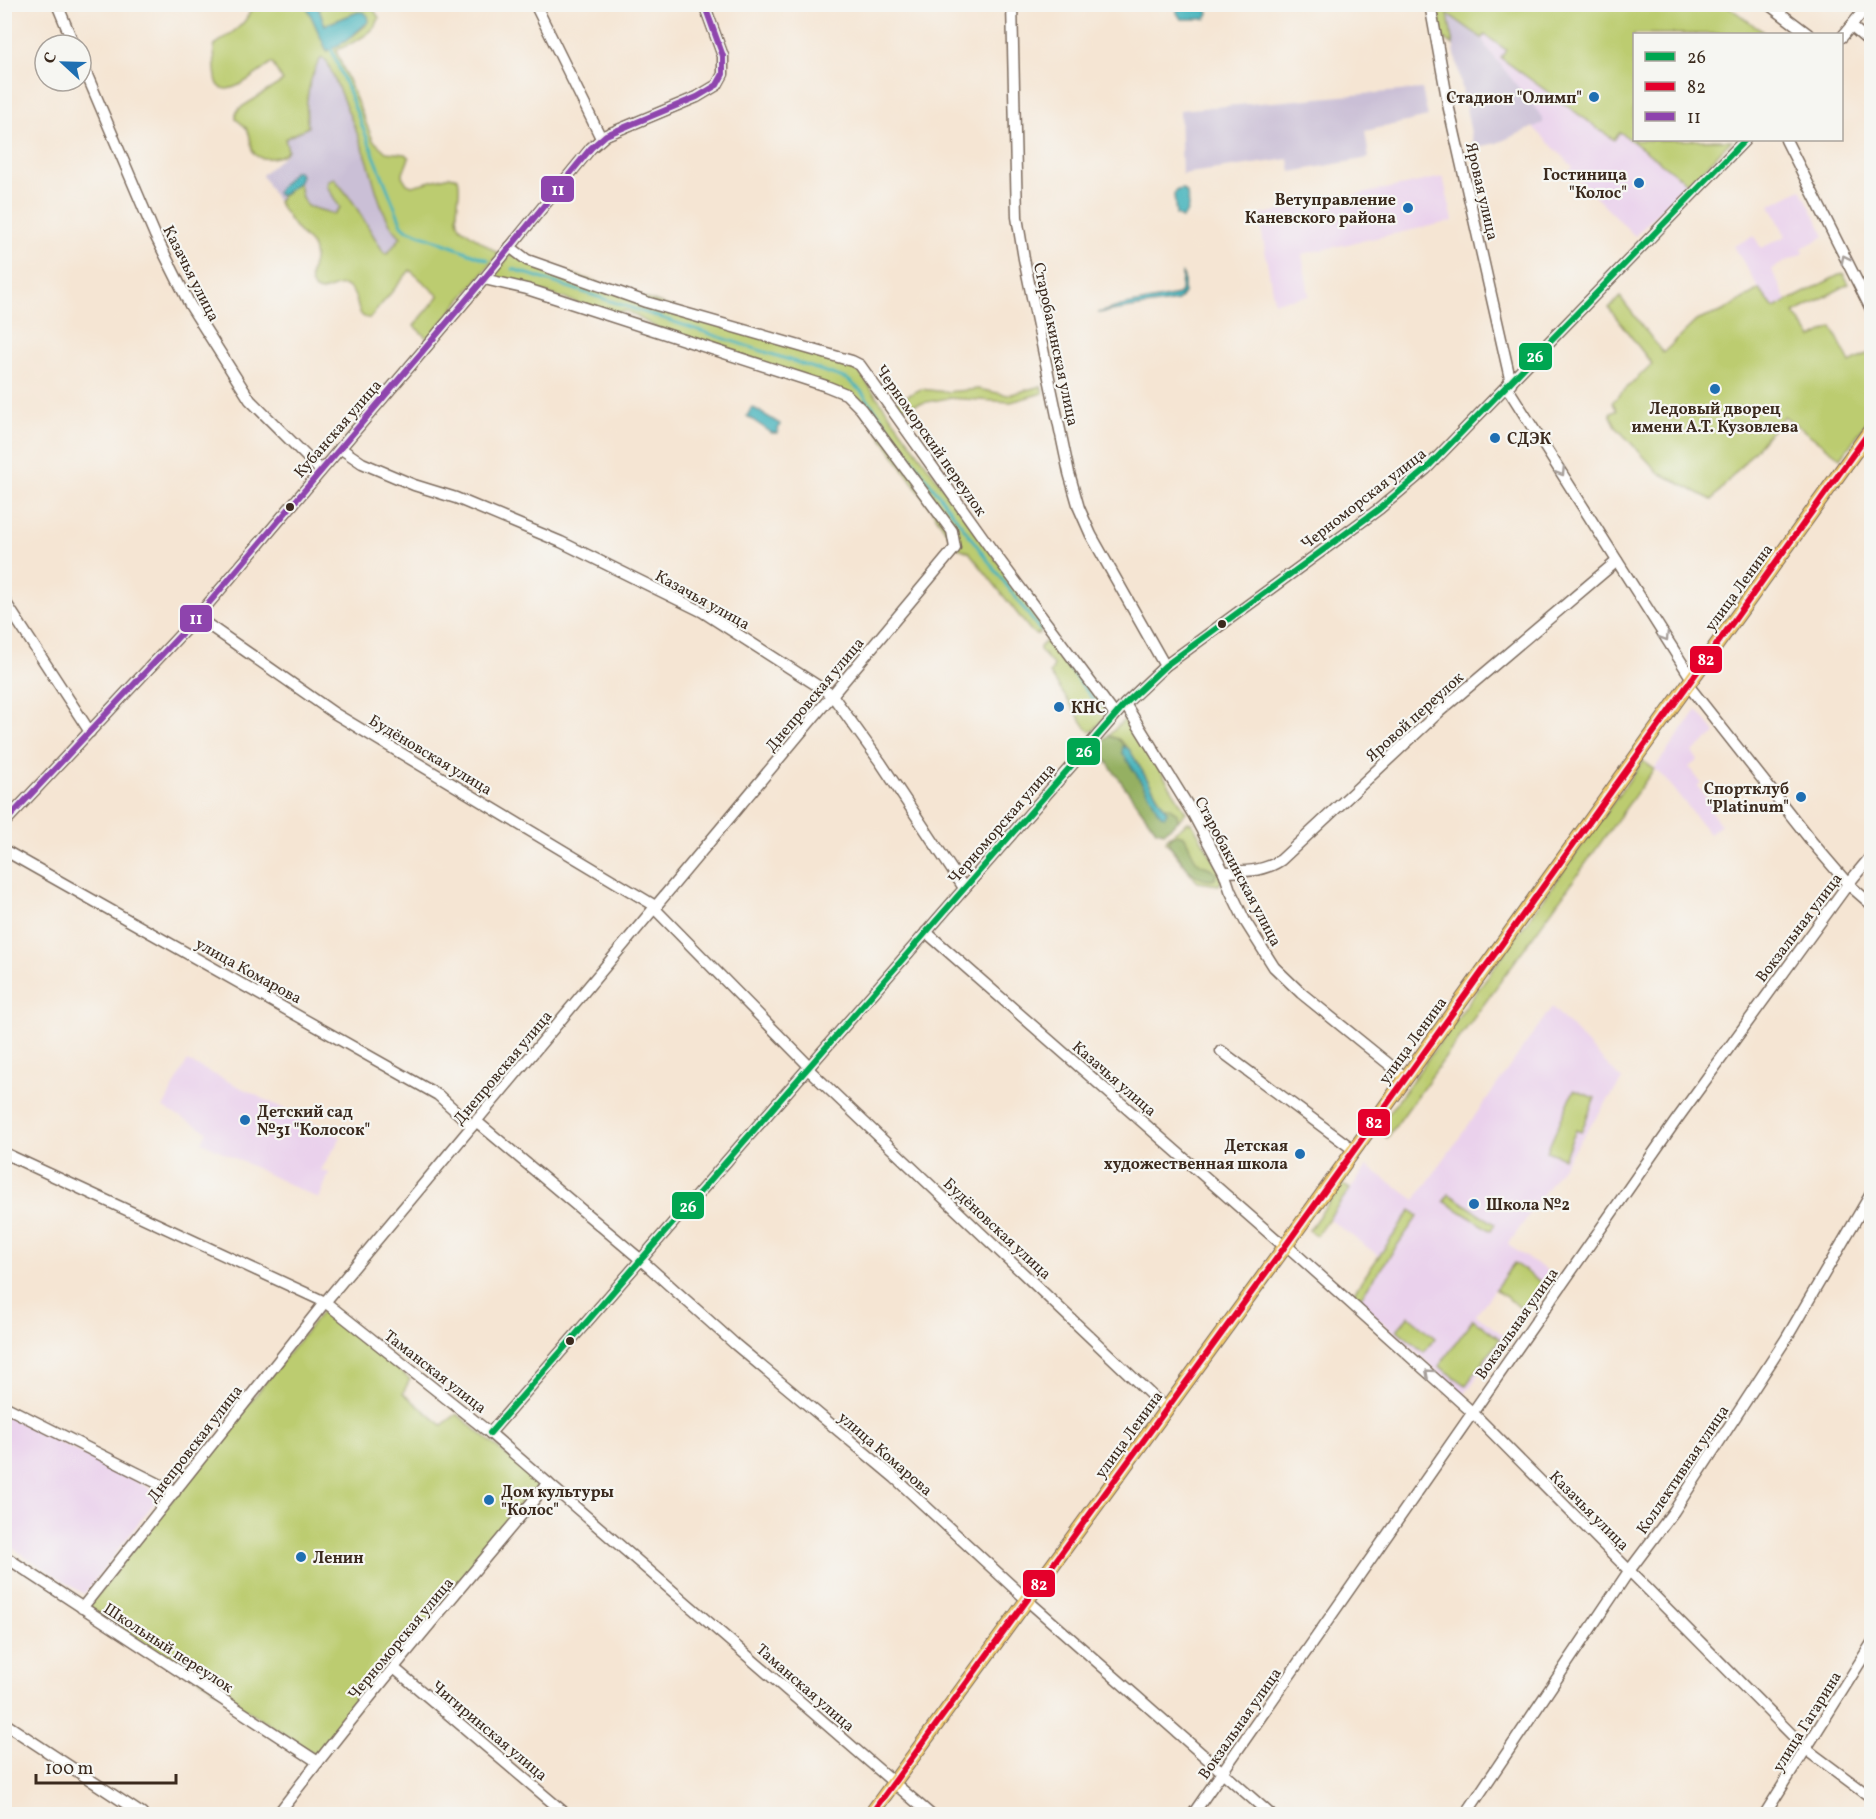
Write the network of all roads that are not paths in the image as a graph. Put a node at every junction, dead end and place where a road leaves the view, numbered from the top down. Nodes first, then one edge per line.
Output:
1 (57, 4) edge
2 (535, 4) edge
3 (704, 4) edge
4 (1012, 4) edge
5 (1431, 4) edge
6 (1768, 4) edge
7 (1869, 4) edge
8 (1851, 26) junction
9 (69, 33) edge
10 (1807, 33) edge
11 (1843, 36) edge
12 (1872, 44) edge
13 (93, 89) edge
14 (601, 138) junction
15 (1744, 141) edge
16 (1787, 141) edge
17 (510, 247) junction
18 (484, 279) junction
19 (1872, 311) edge
20 (1509, 385) junction
21 (1872, 428) edge
22 (340, 448) junction
23 (320, 470) junction
24 (1617, 561) junction
25 (4, 600) edge
26 (197, 617) junction
27 (1165, 666) junction
28 (1690, 682) junction
29 (832, 696) junction
30 (1125, 704) junction
31 (1115, 715) junction
32 (90, 732) junction
33 (4, 823) edge
34 (4, 850) edge
35 (1872, 855) edge
36 (1224, 872) junction
37 (1848, 884) junction
38 (964, 888) junction
39 (1872, 904) edge
40 (656, 908) junction
41 (926, 932) junction
42 (1221, 1051) dead end
43 (809, 1068) junction
44 (1406, 1078) junction
45 (474, 1124) junction
46 (1354, 1150) junction
47 (4, 1153) edge
48 (1872, 1192) edge
49 (1286, 1246) junction
50 (640, 1259) junction
51 (325, 1302) junction
52 (4, 1406) edge
53 (1167, 1410) junction
54 (1473, 1413) junction
55 (490, 1433) junction
56 (548, 1483) junction
57 (175, 1492) junction
58 (4, 1556) edge
59 (1629, 1571) junction
60 (1027, 1600) junction
61 (82, 1608) junction
62 (1872, 1643) edge
63 (394, 1668) junction
64 (4, 1724) edge
65 (1806, 1749) junction
66 (318, 1762) junction
67 (1222, 1774) junction
68 (895, 1783) junction
69 (1872, 1798) edge
70 (142, 1815) edge
71 (278, 1815) edge
72 (566, 1815) edge
73 (871, 1815) edge
74 (930, 1815) edge
75 (1193, 1815) edge
76 (1270, 1815) edge
77 (1466, 1815) edge
78 (1765, 1815) edge

1 - 9 street
2 - 14 street
3 - 14 street, Кубанская улица
4 - 27 street, Старобакинская улица
5 - 20 street, Яровая улица
6 - 10 street
7 - 8 street
8 - 11 street
8 - 12 street
13 - 23 street, Казачья улица
14 - 17 street, Кубанская улица
15 - 20 street, Черноморская улица
19 -> 16 street
17 - 18 street, Кубанская улица
17 - 31 street, Черноморский переулок
18 - 22 street, Кубанская улица
18 - 29 street, Днепровская улица
20 -> 24 street, Яровая улица
20 - 27 street, Черноморская улица
21 - 28 main road, улица Ленина
22 - 23 street, Кубанская улица
22 - 29 street, Казачья улица
23 - 26 street, Кубанская улица
24 -> 28 street, Яровая улица
24 - 36 street, Яровой переулок
25 - 32 street
26 - 32 street, Кубанская улица
26 - 40 street, Будёновская улица
27 - 30 street, Черноморская улица
28 - 37 street, Яровая улица
28 - 44 main road, улица Ленина
29 - 38 street, Казачья улица
29 - 40 street, Днепровская улица
30 - 31 street, Черноморская улица
30 - 36 street, Старобакинская улица
31 - 38 street, Черноморская улица
32 - 33 street, Кубанская улица
34 - 45 street, улица Комарова
35 - 37 street, Вокзальная улица
36 - 44 street, Старобакинская улица
37 - 39 street, Яровая улица
37 - 54 street, Вокзальная улица
38 - 41 street, Черноморская улица
40 - 43 street, Будёновская улица
40 - 45 street, Днепровская улица
41 - 43 street, Черноморская улица
41 - 49 street, Казачья улица
42 - 46 street
43 - 50 street, Черноморская улица
43 - 53 street, Будёновская улица
44 - 46 main road, улица Ленина
45 - 50 street, улица Комарова
45 - 51 street, Днепровская улица
46 - 49 main road, улица Ленина
47 - 51 street, Таманская улица
48 - 59 street, Коллективная улица
49 - 53 main road, улица Ленина
54 -> 49 street, Казачья улица
50 - 55 street, Черноморская улица
50 - 60 street, улица Комарова
51 - 55 street, Таманская улица
51 - 57 street, Днепровская улица
52 - 57 street
53 - 60 main road, улица Ленина
54 - 59 street, Казачья улица
54 - 67 street, Вокзальная улица
55 - 56 street, Таманская улица
56 - 63 street, Черноморская улица
56 - 68 street, Таманская улица
57 - 61 street, Днепровская улица
58 - 61 street, Школьный переулок
59 - 65 street, Казачья улица
59 - 77 street, Коллективная улица
60 - 67 street, улица Комарова
60 - 68 main road, улица Ленина
61 - 66 street, Школьный переулок
62 - 65 street, улица Гагарина
63 - 66 street, Черноморская улица
63 - 72 street, Чигиринская улица
64 - 70 street
65 - 69 street, Казачья улица
65 - 78 street, улица Гагарина
66 - 71 street, Черноморская улица
67 - 75 street, Вокзальная улица
67 - 76 street, улица Комарова
68 - 73 main road, улица Ленина
68 - 74 street, Таманская улица

